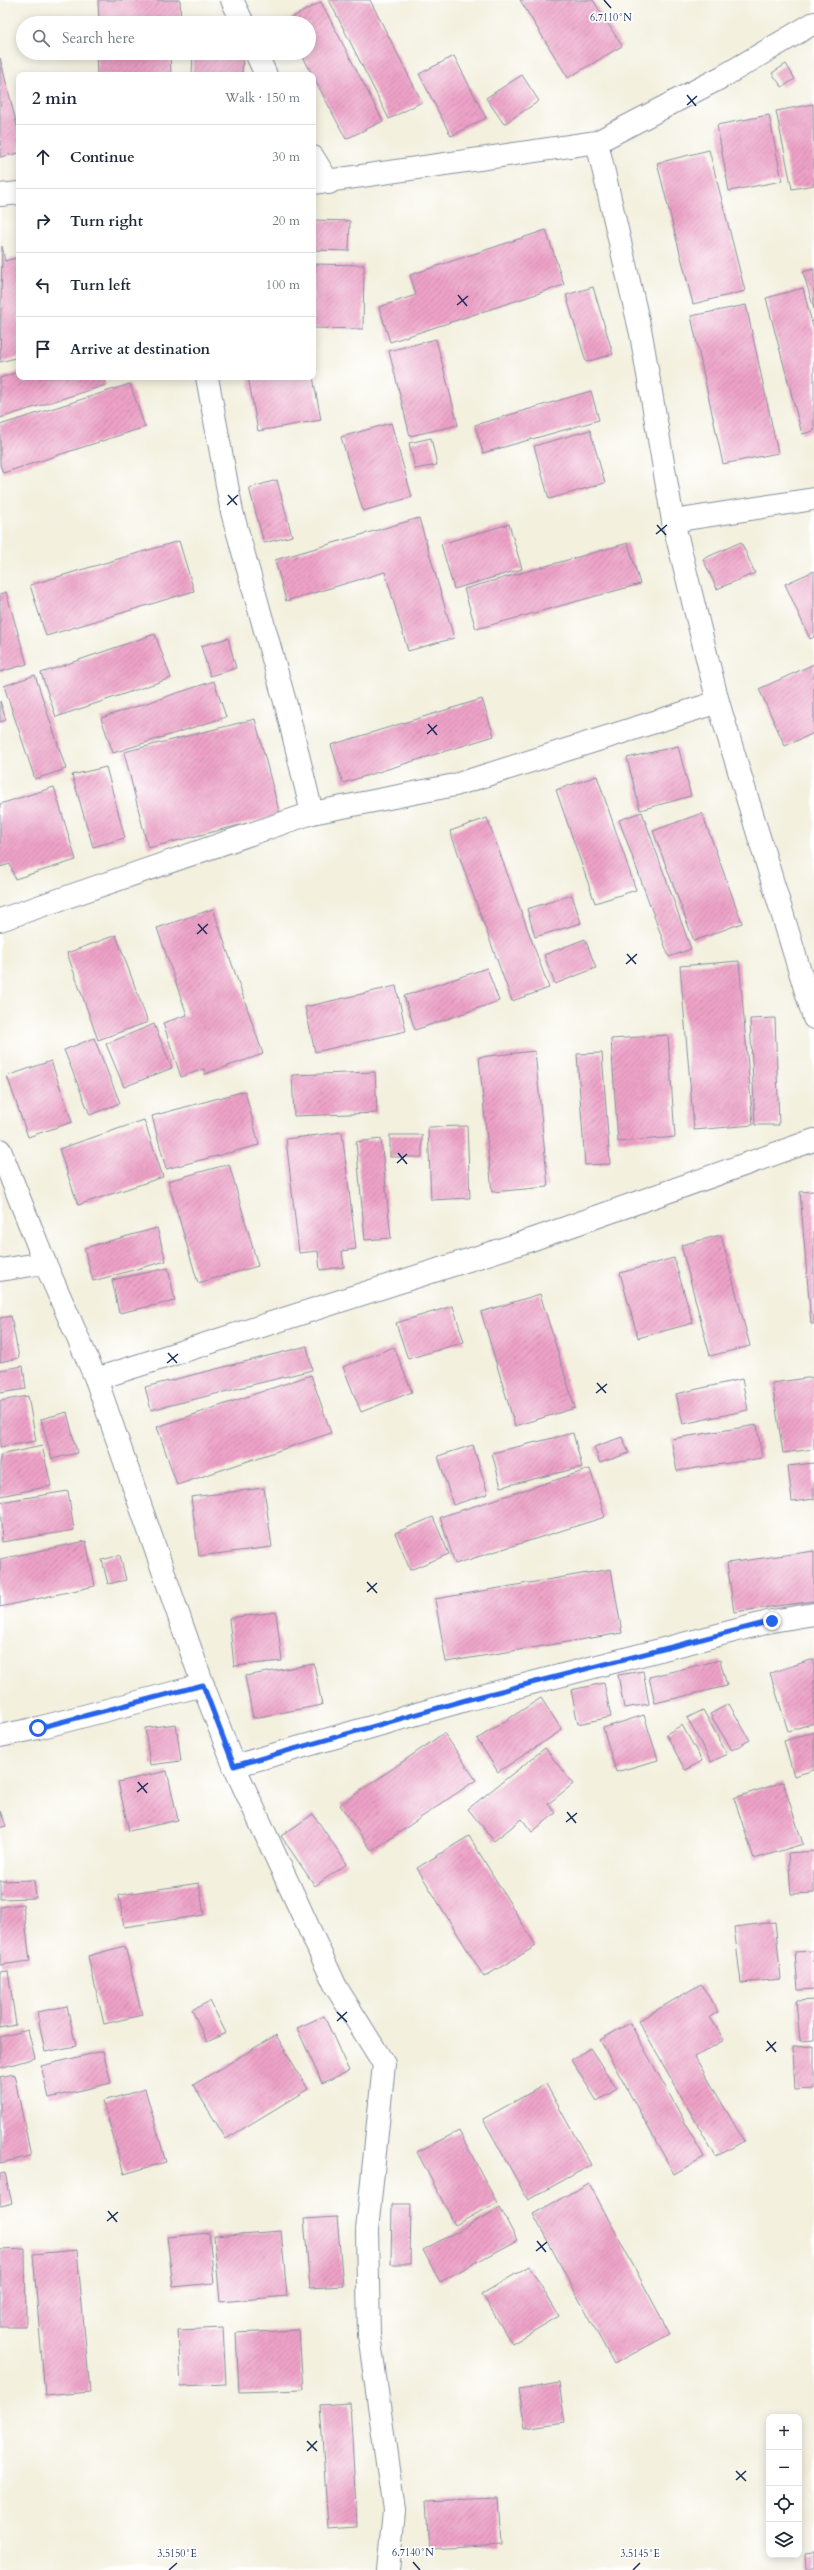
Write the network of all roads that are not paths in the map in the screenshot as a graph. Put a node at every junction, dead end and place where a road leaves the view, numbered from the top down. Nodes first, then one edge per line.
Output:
1 (232, 0) edge
2 (240, 16) edge
3 (814, 23) edge
4 (259, 60) edge
5 (265, 72) edge
6 (598, 142) junction
7 (316, 167) edge
8 (321, 183) edge
9 (16, 193) edge
10 (0, 194) edge
11 (208, 380) edge
12 (814, 499) edge
13 (673, 521) junction
14 (718, 702) junction
15 (312, 813) junction
16 (0, 920) edge
17 (814, 1018) edge
18 (814, 1140) edge
19 (0, 1150) edge
20 (45, 1263) junction
21 (0, 1270) edge
22 (96, 1379) junction
23 (814, 1614) edge
24 (203, 1685) junction
25 (0, 1736) edge
26 (234, 1766) junction
27 (388, 2570) edge

1 - 2 street
3 - 6 street
4 - 5 street
6 - 8 street
6 - 13 street
7 - 8 street
9 - 10 street
11 - 15 street
12 - 13 street
13 - 14 street
14 - 15 street
14 - 17 street
15 - 16 street
18 - 22 street
19 - 20 street
20 - 21 street
20 - 22 street
22 - 24 street
23 - 26 street
24 - 25 street
24 - 26 street
26 - 27 street

